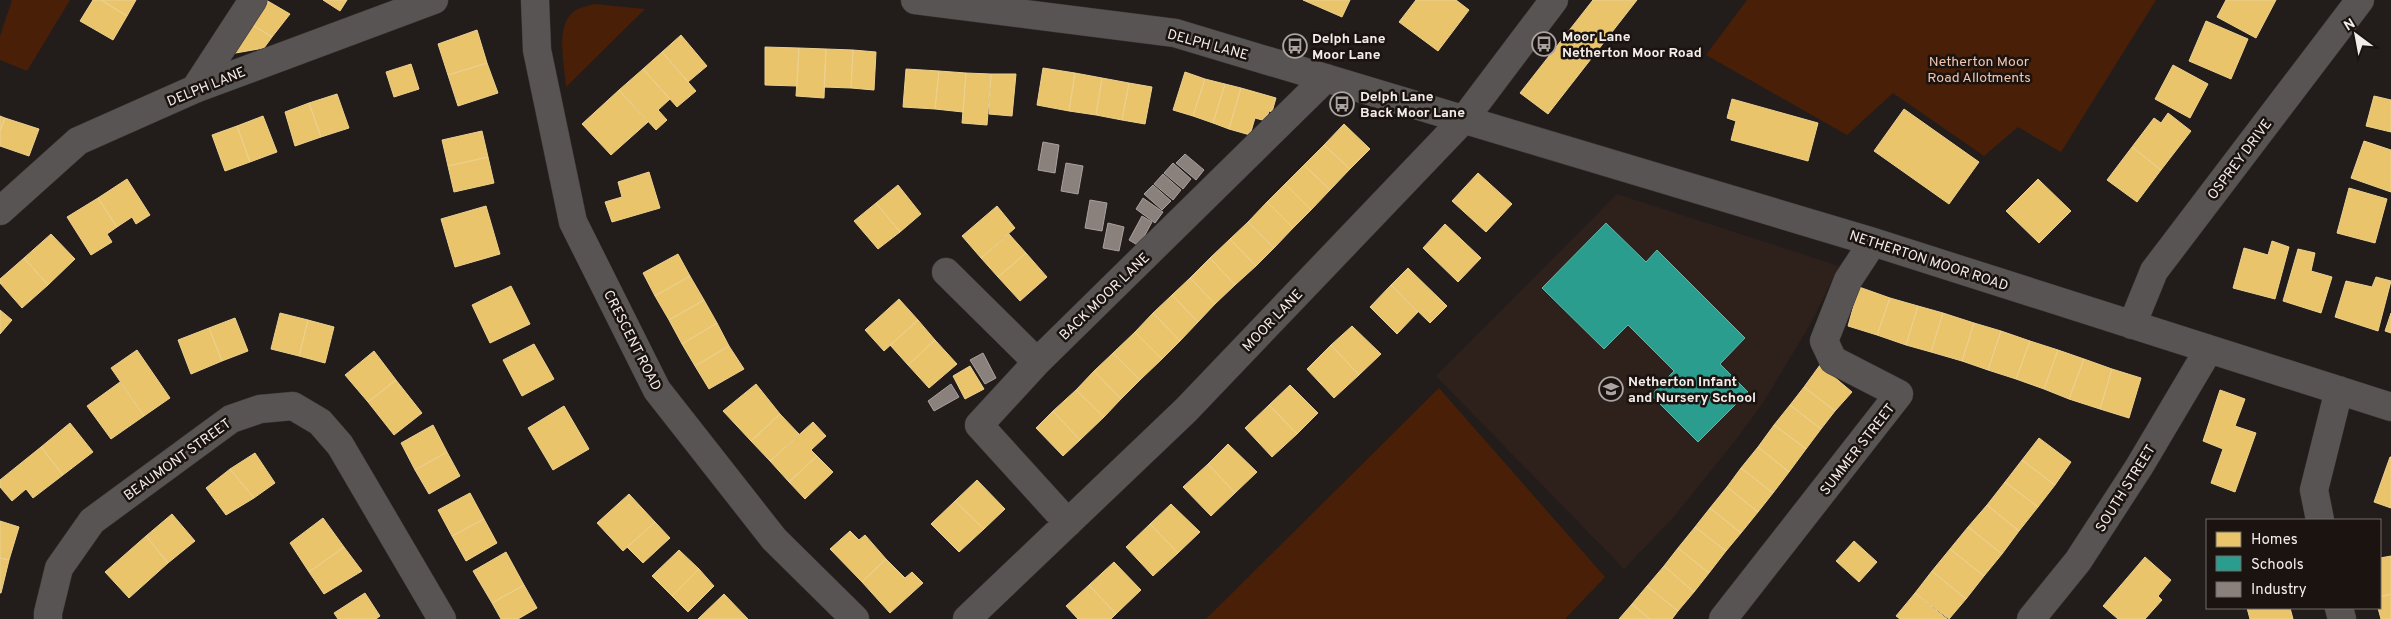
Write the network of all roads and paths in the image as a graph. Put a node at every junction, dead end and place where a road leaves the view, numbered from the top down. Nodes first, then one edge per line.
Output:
1 (253, 0) edge
2 (434, 0) edge
3 (535, 0) edge
4 (1554, 0) edge
5 (2360, 0) edge
6 (927, 1) edge
7 (1326, 78) junction
8 (195, 89) junction
9 (1465, 118) junction
10 (0, 211) edge
11 (1873, 242) junction
12 (946, 272) dead end
13 (2132, 325) junction
14 (2209, 349) junction
15 (1037, 362) junction
16 (2338, 390) junction
17 (2391, 407) edge
18 (2320, 519) edge
19 (1068, 524) junction
20 (48, 619) edge
21 (442, 619) edge
22 (856, 619) edge
23 (967, 619) edge
24 (1723, 619) edge
25 (2030, 619) edge

1 - 8 street
2 - 8 street, DELPH LANE
3 - 22 street, CRESCENT ROAD
4 - 9 street, MOOR LANE
5 - 13 street, OSPREY DRIVE
6 - 7 street, DELPH LANE
7 - 9 street, DELPH LANE
7 - 15 street, BACK MOOR LANE
8 - 10 street, DELPH LANE
9 - 11 street, NETHERTON MOOR ROAD
9 - 19 street, MOOR LANE
11 - 13 street, NETHERTON MOOR ROAD
11 - 24 street, SUMMER STREET
12 - 15 street
13 - 14 street, NETHERTON MOOR ROAD
14 - 16 street, NETHERTON MOOR ROAD
14 - 25 street, SOUTH STREET
15 - 19 street, BACK MOOR LANE
16 - 17 street, NETHERTON MOOR ROAD
16 - 18 street
19 - 23 street, MOOR LANE
20 - 21 street, BEAUMONT STREET

